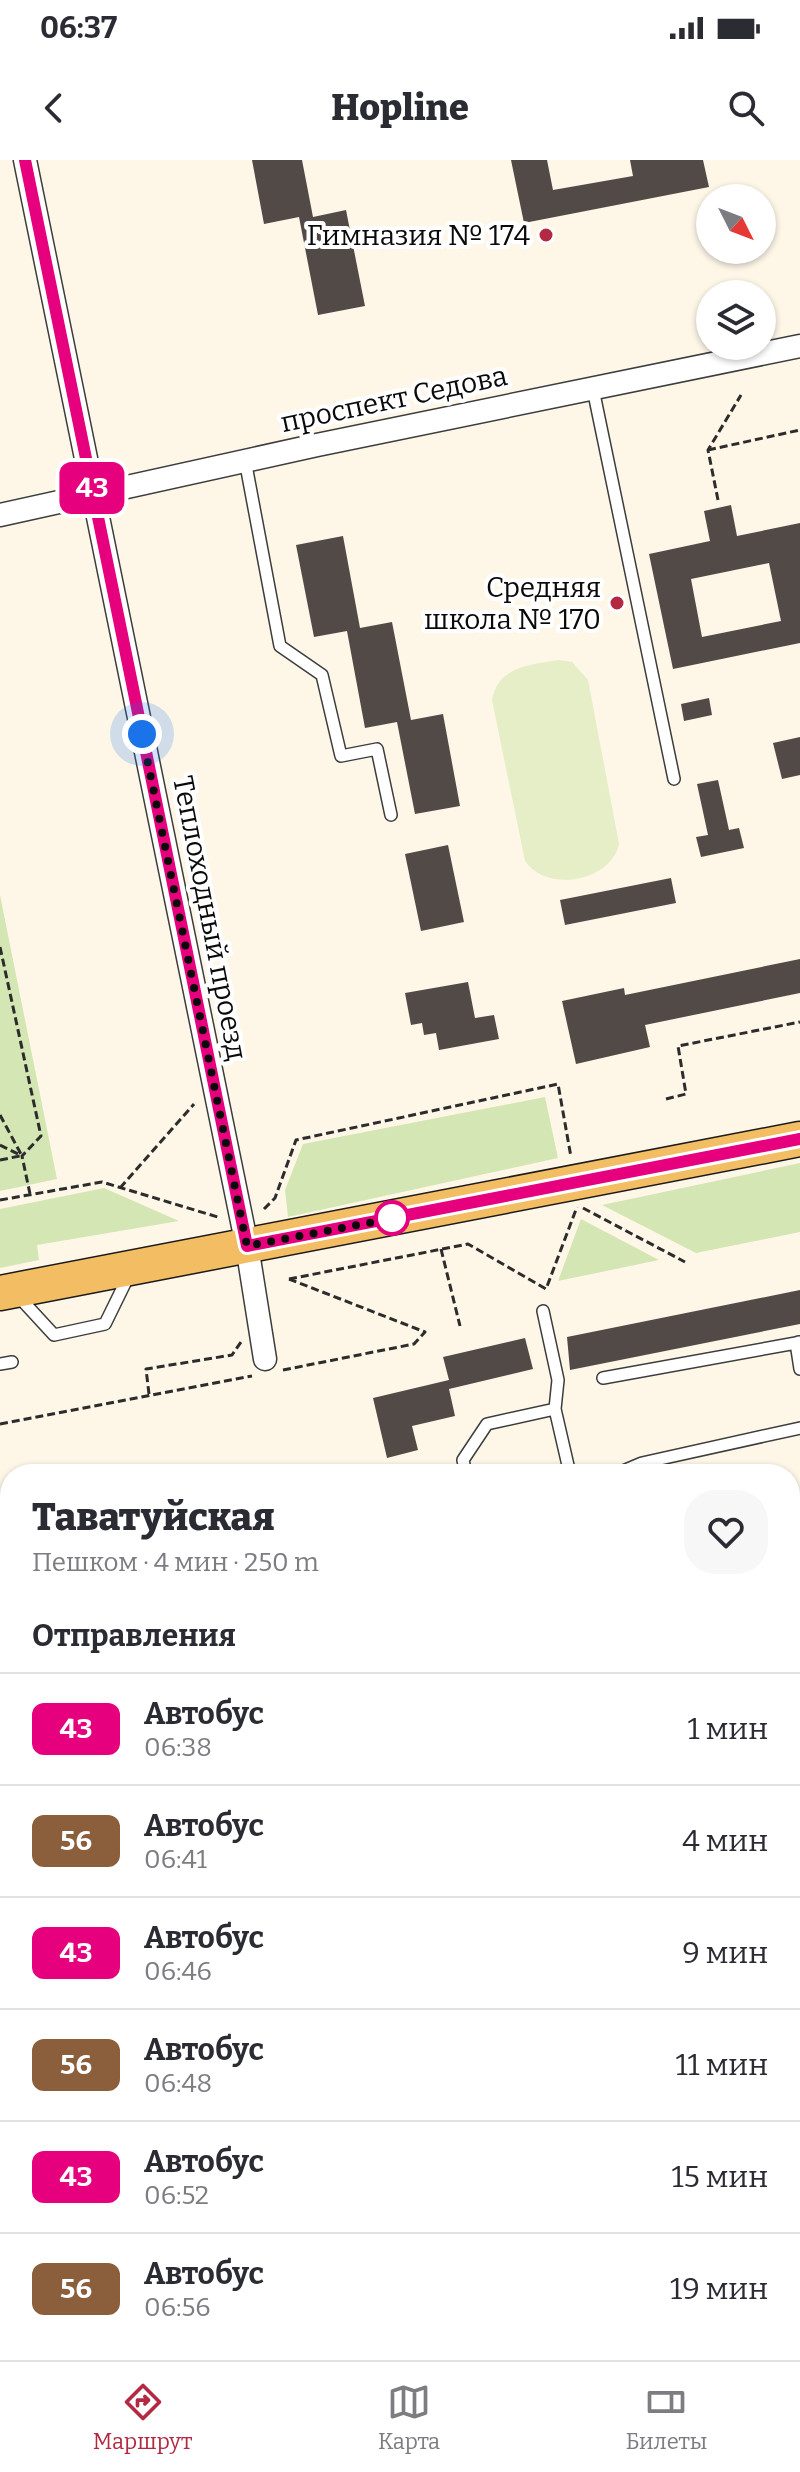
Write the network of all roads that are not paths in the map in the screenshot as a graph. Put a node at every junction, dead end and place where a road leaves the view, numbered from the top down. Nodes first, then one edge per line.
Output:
1 (25, 160) edge
2 (800, 346) edge
3 (593, 389) junction
4 (245, 460) junction
5 (93, 493) junction
6 (0, 515) edge
7 (674, 779) dead end
8 (391, 815) dead end
9 (800, 1139) edge
10 (247, 1246) junction
11 (134, 1266) junction
12 (6, 1292) edge
13 (543, 1311) dead end
14 (798, 1342) edge
15 (263, 1369) road end
16 (800, 1369) edge
17 (603, 1378) dead end
18 (555, 1409) junction
19 (800, 1428) edge
20 (464, 1464) edge
21 (568, 1464) edge
22 (659, 1464) edge

1 - 5 street, Теплоходный проезд
2 - 3 street, проспект Седова
3 - 4 street, проспект Седова
3 - 7 lane
4 - 5 street, проспект Седова
4 - 8 lane
5 - 6 street, проспект Седова
5 - 10 street, Теплоходный проезд
9 - 10 main road
10 - 11 main road
10 - 15 street, Теплоходный проезд
11 - 12 main road
11 - 12 lane
13 - 18 lane
14 - 16 lane
14 - 17 lane
18 - 20 lane
18 - 21 lane
19 - 22 lane

